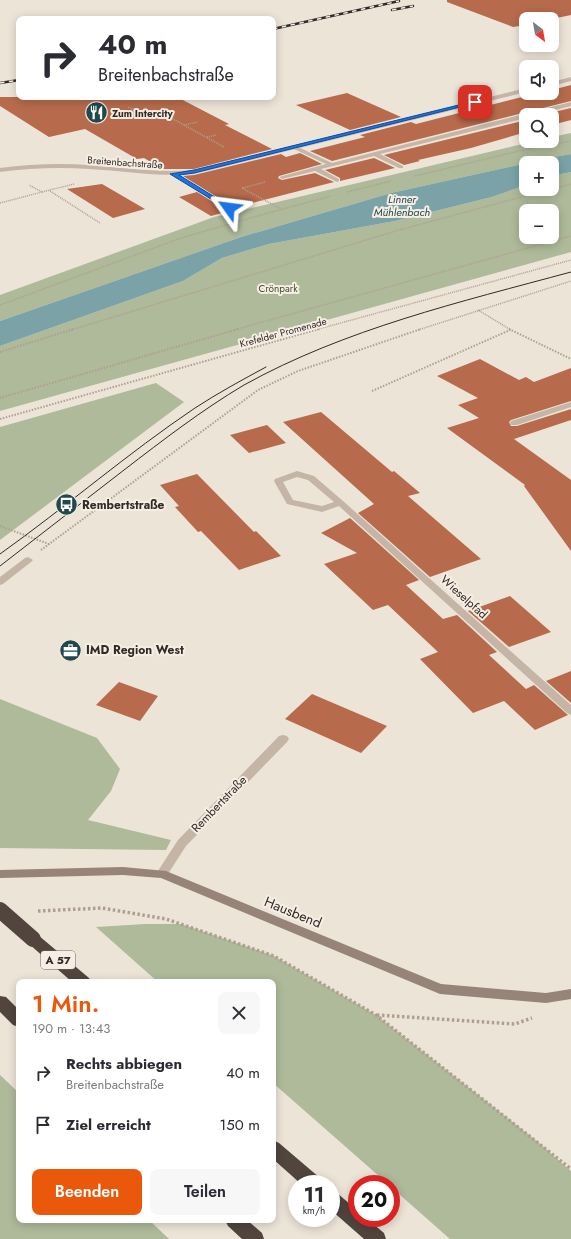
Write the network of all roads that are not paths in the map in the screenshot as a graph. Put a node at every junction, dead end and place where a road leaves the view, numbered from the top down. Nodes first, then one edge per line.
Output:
1 (571, 79) edge
2 (559, 82) edge
3 (519, 92) edge
4 (571, 104) edge
5 (555, 108) edge
6 (519, 117) edge
7 (294, 147) junction
8 (376, 155) junction
9 (332, 165) junction
10 (401, 167) dead end
11 (2, 169) edge
12 (316, 169) junction
13 (173, 174) junction
14 (282, 177) road end
15 (337, 180) dead end
16 (229, 208) dead end
17 (571, 404) edge
18 (514, 423) dead end
19 (340, 503) junction
20 (28, 560) dead end
21 (0, 582) edge
22 (571, 711) edge
23 (283, 739) dead end
24 (0, 874) edge
25 (162, 874) junction
26 (0, 910) edge
27 (80, 979) edge
28 (571, 994) edge
29 (0, 1002) edge
30 (16, 1017) edge
31 (276, 1151) edge
32 (304, 1175) edge
33 (340, 1207) edge
34 (237, 1223) edge
35 (255, 1239) edge
36 (377, 1239) edge

1 - 2 street
3 - 7 street, Breitenbachstraße
4 - 5 street
6 - 8 street
7 - 9 street
7 - 13 street, Breitenbachstraße
8 - 9 street
8 - 10 street
9 - 12 street
11 - 13 street, Breitenbachstraße
12 - 14 street
12 - 15 street
13 - 16 street
17 - 18 street
19 - 19 street, Wieselpfad
19 - 22 street, Wieselpfad
20 - 21 street
23 - 25 street, Rembertstraße
24 - 25 main road, Hausbend
25 - 28 main road, Hausbend
26 - 27 highway, A 57, bridge
29 - 30 highway
31 - 32 highway
33 - 36 highway
34 - 35 highway

